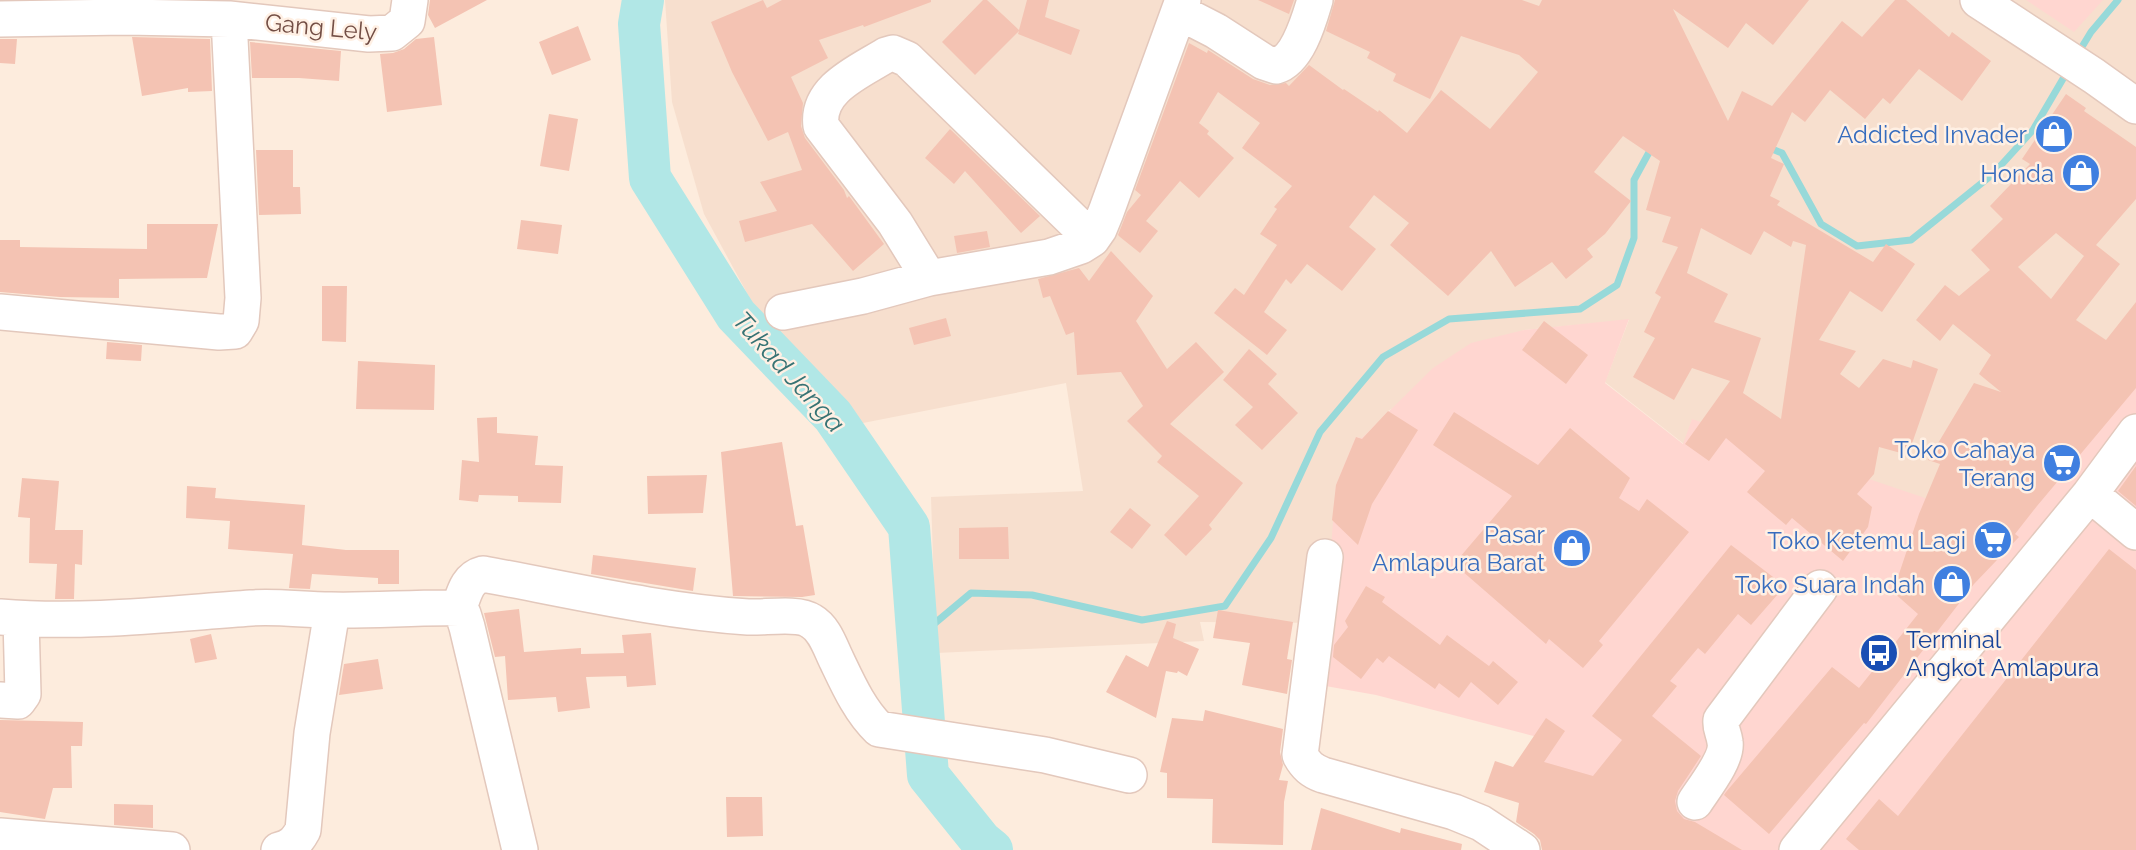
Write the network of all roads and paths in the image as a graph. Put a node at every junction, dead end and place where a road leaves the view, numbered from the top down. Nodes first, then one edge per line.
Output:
1 (410, 0) edge
2 (1315, 0) edge
3 (1978, 0) edge
4 (1181, 6) edge
5 (0, 19) edge
6 (229, 19) junction
7 (2136, 106) edge
8 (1092, 239) junction
9 (929, 278) junction
10 (0, 312) edge
11 (783, 312) dead end
12 (2136, 432) edge
13 (2090, 494) junction
14 (2136, 532) edge
15 (1325, 557) dead end
16 (1820, 588) dead end
17 (459, 608) junction
18 (332, 611) junction
19 (11, 618) edge
20 (0, 700) edge
21 (1129, 775) dead end
22 (1695, 802) dead end
23 (0, 836) edge
24 (172, 850) edge
25 (279, 850) edge
26 (520, 850) edge
27 (1521, 850) edge
28 (1797, 850) edge

1 - 6 street, Gang Lely
2 - 4 street
3 - 7 street
4 - 8 street
5 - 6 street, Gang Lely
6 - 10 street
8 - 9 street
8 - 9 street
9 - 11 street
12 - 13 street
13 - 14 street
13 - 28 street
15 - 27 street
16 - 22 street
17 - 18 street
17 - 21 street
17 - 26 street
18 - 19 street
18 - 25 street
19 - 20 street
23 - 24 street

